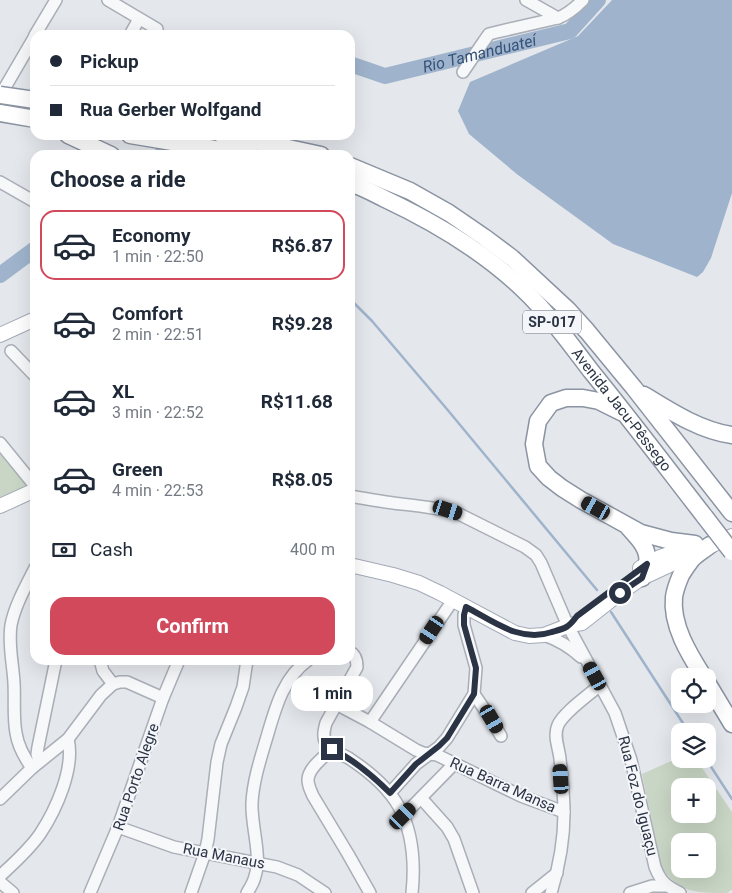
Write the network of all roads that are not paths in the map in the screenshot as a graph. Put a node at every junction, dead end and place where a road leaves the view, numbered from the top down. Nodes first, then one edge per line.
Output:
1 (56, 0) edge
2 (108, 0) edge
3 (526, 0) edge
4 (583, 0) edge
5 (558, 18) junction
6 (139, 19) junction
7 (157, 29) dead end
8 (38, 30) edge
9 (133, 30) edge
10 (30, 44) edge
11 (464, 72) dead end
12 (0, 90) edge
13 (0, 95) edge
14 (30, 100) edge
15 (30, 100) edge
16 (0, 114) edge
17 (30, 120) edge
18 (79, 140) edge
19 (160, 140) edge
20 (250, 140) edge
21 (100, 150) edge
22 (221, 150) edge
23 (300, 150) edge
24 (355, 168) edge
25 (0, 182) edge
26 (355, 185) edge
27 (30, 199) edge
28 (30, 321) edge
29 (0, 335) edge
30 (11, 351) dead end
31 (30, 371) edge
32 (634, 388) junction
33 (625, 414) junction
34 (732, 435) edge
35 (0, 443) edge
36 (30, 482) edge
37 (30, 491) edge
38 (355, 497) edge
39 (0, 506) edge
40 (730, 510) edge
41 (626, 525) junction
42 (732, 528) edge
43 (732, 536) edge
44 (703, 545) junction
45 (732, 552) edge
46 (355, 566) edge
47 (645, 571) junction
48 (30, 579) edge
49 (453, 600) junction
50 (466, 607) junction
51 (569, 626) junction
52 (544, 635) junction
53 (355, 657) edge
54 (55, 665) edge
55 (101, 665) edge
56 (177, 665) edge
57 (246, 665) edge
58 (302, 665) edge
59 (589, 665) junction
60 (698, 668) edge
61 (113, 684) junction
62 (600, 686) junction
63 (474, 694) junction
64 (716, 697) edge
65 (163, 698) junction
66 (336, 704) junction
67 (370, 722) junction
68 (732, 724) edge
69 (501, 736) dead end
70 (68, 739) junction
71 (332, 749) junction
72 (430, 754) junction
73 (454, 764) junction
74 (36, 765) junction
75 (3, 792) edge
76 (390, 793) junction
77 (421, 798) junction
78 (564, 812) junction
79 (403, 816) junction
80 (118, 827) junction
81 (205, 853) junction
82 (258, 862) junction
83 (557, 873) junction
84 (0, 876) edge
85 (0, 882) edge
86 (667, 886) junction
87 (13, 893) edge
88 (90, 893) edge
89 (191, 893) edge
90 (247, 893) edge
91 (325, 893) edge
92 (370, 893) edge
93 (412, 893) edge
94 (472, 893) edge
95 (532, 893) edge
96 (551, 893) edge
97 (630, 893) edge
98 (680, 893) edge

1 - 8 street
2 - 6 street
3 - 5 street
4 - 5 street
5 - 11 street
6 - 7 street
6 - 9 street
10 - 13 street
12 - 15 highway, bridge
13 - 14 highway, bridge
16 - 17 highway
18 - 21 highway
19 - 22 highway
20 - 23 highway
24 - 32 highway, Avenida Jacu-Pêssego / SP-017
25 - 27 street
26 - 33 highway, Avenida Jacu-Pêssego / SP-017
28 - 29 main road
30 - 31 street
32 - 34 highway
32 - 40 highway, Avenida Jacu-Pêssego / SP-017
33 - 41 highway
33 - 45 highway, Avenida Jacu-Pêssego / SP-017, bridge
35 - 36 street
37 - 39 main road
38 - 51 street, Rua Foz do Iguaçu
41 - 44 highway
41 - 47 highway
42 - 44 main road
43 - 44 main road
44 - 47 main road
44 - 60 highway
46 - 49 main road
47 - 51 main road
48 - 74 street
49 - 50 main road
49 - 67 street
50 - 52 main road
50 - 63 street
51 - 52 main road
51 - 59 street, Rua Foz do Iguaçu
52 - 59 street, Rua Foz do Iguaçu
53 - 66 street
54 - 74 street
55 - 61 street
56 - 65 street, Rua Porto Alegre
57 - 81 street
58 - 82 street
59 - 62 street, Rua Foz do Iguaçu
61 - 65 street
61 - 70 street
62 - 78 street
62 - 86 street, Rua Foz do Iguaçu
63 - 69 street
63 - 72 street
64 - 68 highway
65 - 80 street, Rua Porto Alegre
66 - 67 street, Rua Barra Mansa
66 - 71 street
67 - 72 street, Rua Barra Mansa
70 - 74 street
70 - 84 street
71 - 76 street
71 - 92 street
72 - 73 street, Rua Barra Mansa
72 - 76 street
73 - 77 street
73 - 78 street, Rua Barra Mansa
74 - 75 street
76 - 79 street
77 - 79 street
77 - 94 street
78 - 83 street
79 - 93 street
80 - 81 street, Rua Manaus
80 - 88 street, Rua Porto Alegre
81 - 82 street, Rua Manaus
81 - 89 street
82 - 90 street
82 - 91 street, Rua Manaus
83 - 95 street
83 - 96 street
85 - 87 street
86 - 97 street
86 - 98 street

